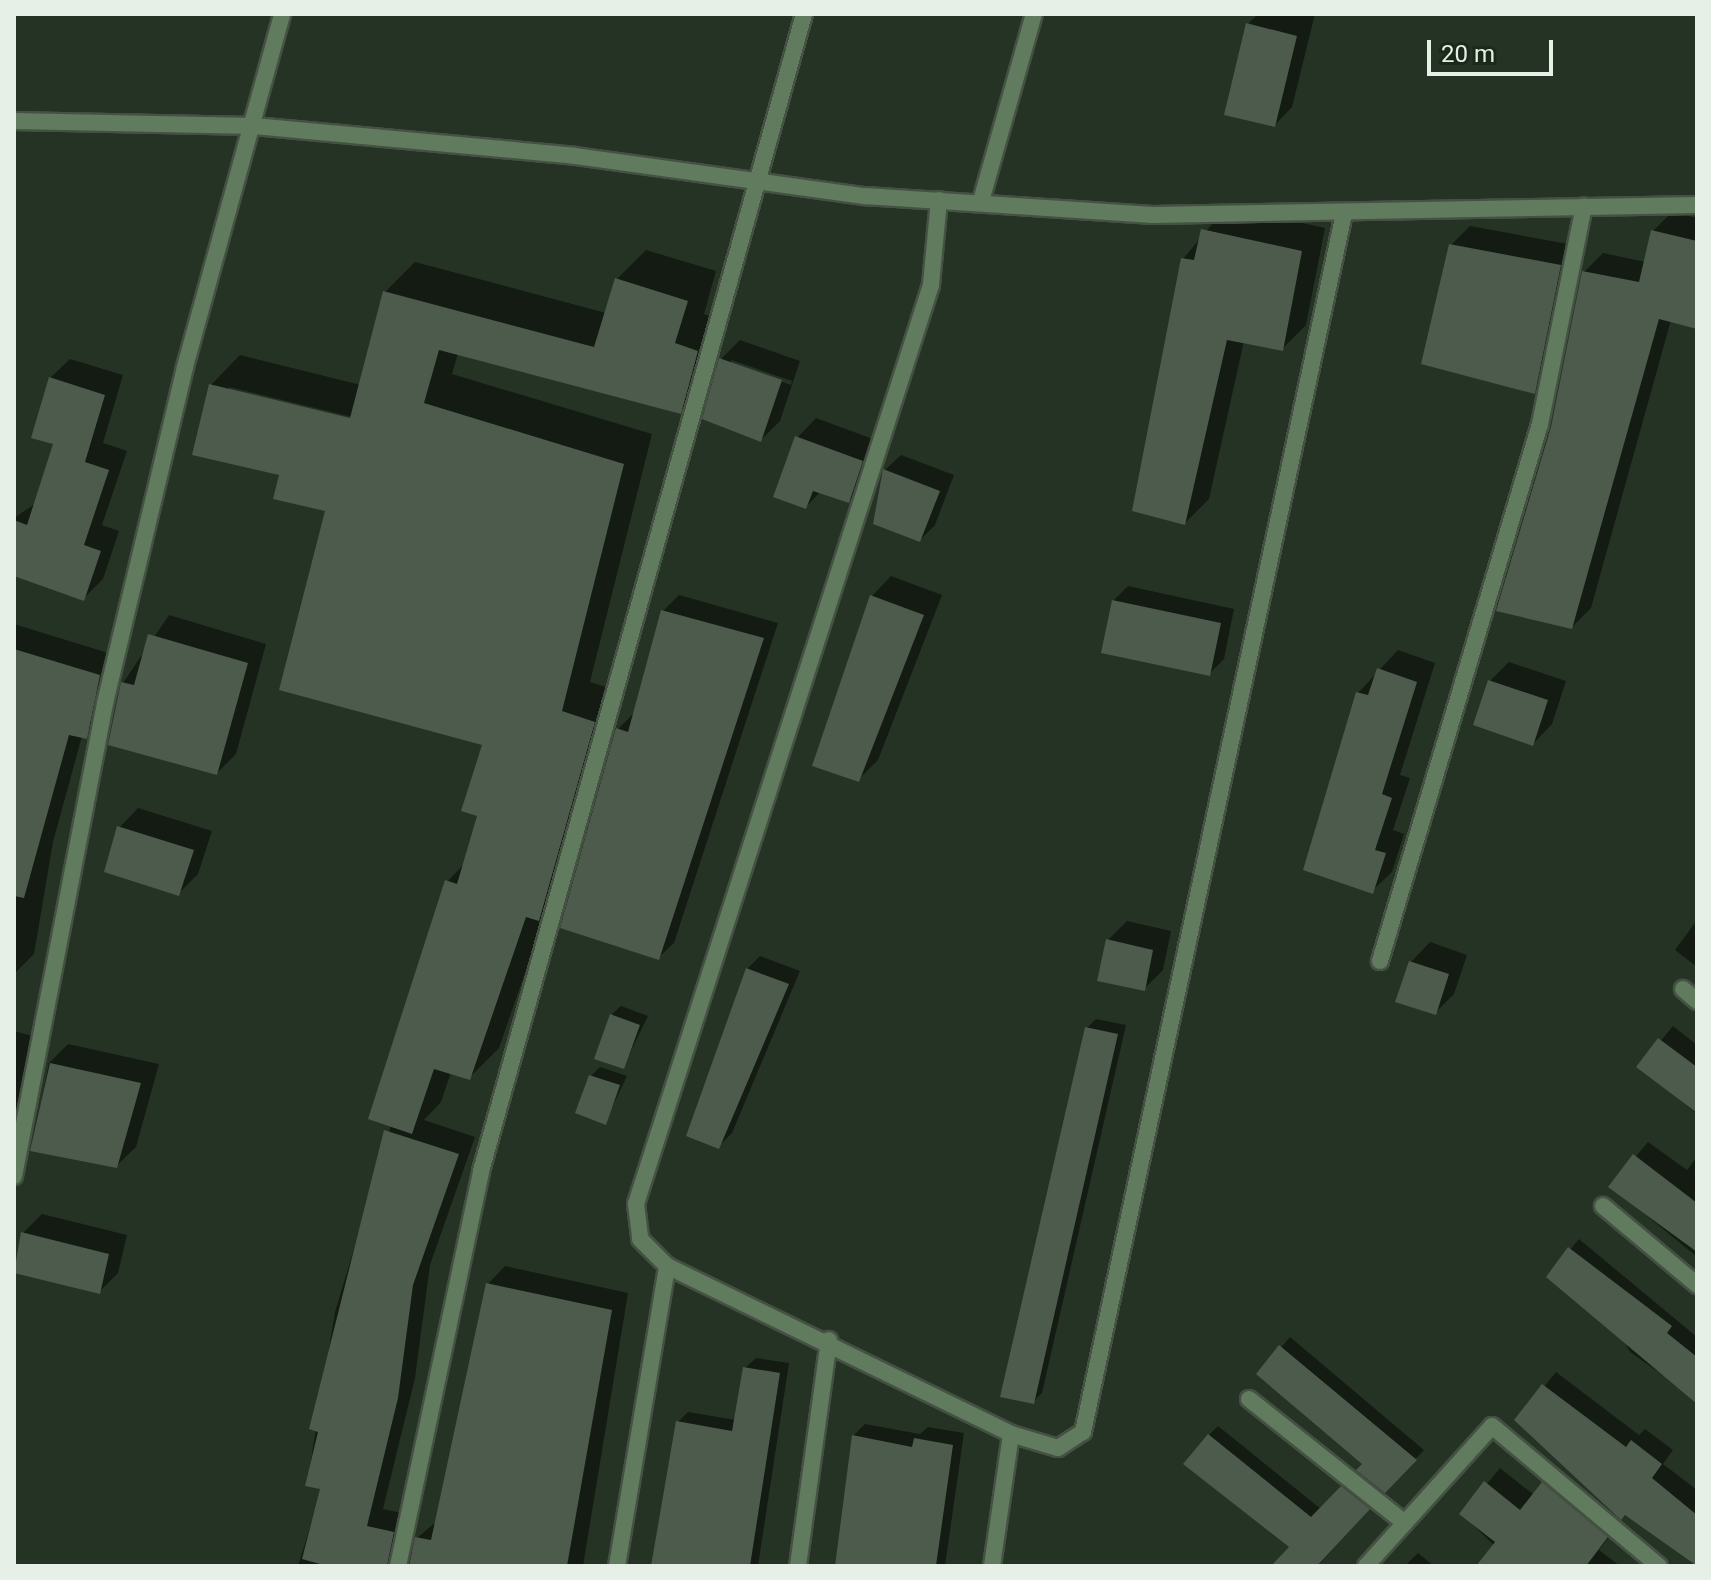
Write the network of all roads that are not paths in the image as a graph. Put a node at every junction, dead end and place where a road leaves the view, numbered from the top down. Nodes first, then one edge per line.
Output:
1 (282, 14) edge
2 (804, 14) edge
3 (1034, 14) edge
4 (14, 121) edge
5 (254, 126) junction
6 (753, 182) junction
7 (939, 200) junction
8 (981, 201) junction
9 (1697, 205) edge
10 (1584, 206) junction
11 (1344, 213) junction
12 (1380, 961) dead end
13 (1683, 989) dead end
14 (1697, 1001) edge
15 (14, 1176) edge
16 (1603, 1206) dead end
17 (667, 1266) junction
18 (1697, 1285) edge
19 (829, 1340) junction
20 (1249, 1399) dead end
21 (1011, 1434) junction
22 (1405, 1523) junction
23 (398, 1566) edge
24 (617, 1566) edge
25 (798, 1566) edge
26 (992, 1566) edge
27 (1366, 1566) edge
28 (1659, 1566) edge

1 - 5 street
2 - 6 street
3 - 8 street
4 - 5 street
5 - 6 street
5 - 15 street
6 - 7 street
6 - 23 street
7 - 8 street
7 - 17 street
8 - 11 street
9 - 10 street
10 - 11 street
10 - 12 street
11 - 21 street
13 - 14 street
16 - 18 street
17 - 19 street
17 - 24 street
19 - 21 street
19 - 25 street
20 - 22 street
21 - 26 street
22 - 27 street
22 - 28 street

